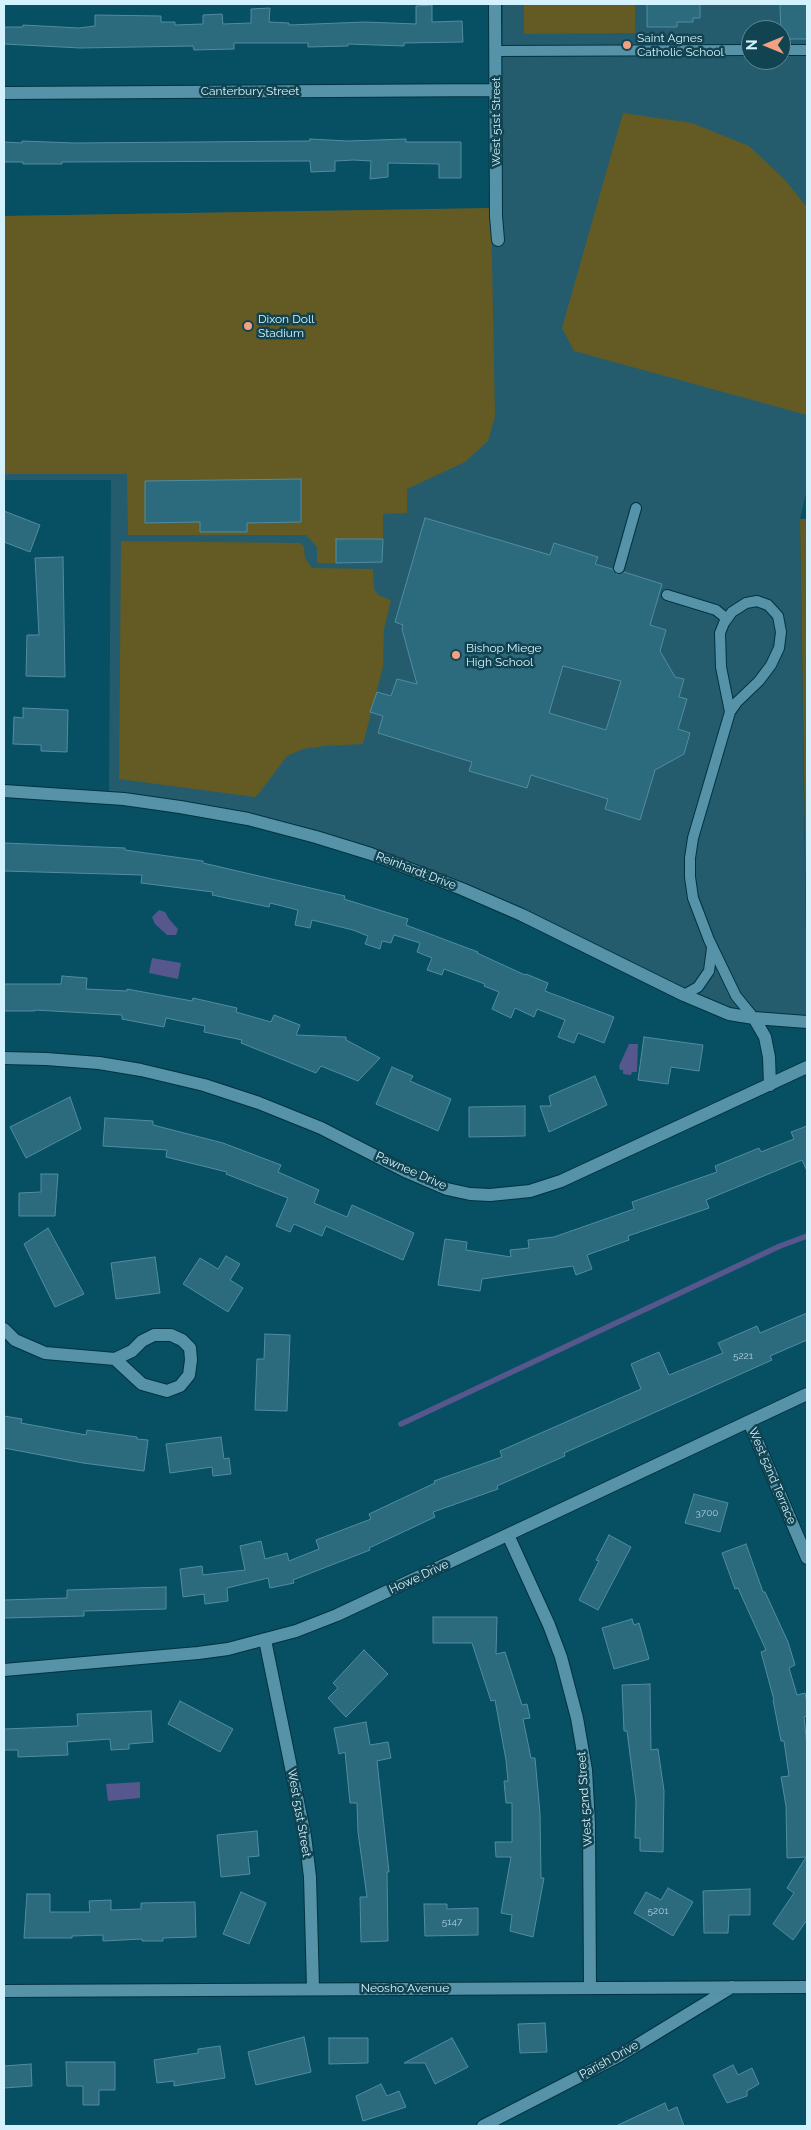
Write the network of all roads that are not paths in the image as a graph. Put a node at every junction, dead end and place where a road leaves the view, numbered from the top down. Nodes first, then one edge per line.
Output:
1 (495, 4) edge
2 (495, 50) junction
3 (741, 50) edge
4 (791, 50) edge
5 (807, 50) edge
6 (495, 90) junction
7 (4, 93) edge
8 (498, 240) dead end
9 (636, 508) dead end
10 (619, 568) dead end
11 (667, 595) dead end
12 (727, 619) junction
13 (730, 712) junction
14 (4, 791) edge
15 (712, 947) junction
16 (684, 995) junction
17 (754, 1018) junction
18 (807, 1022) edge
19 (4, 1058) edge
20 (807, 1067) edge
21 (770, 1085) junction
22 (4, 1329) edge
23 (115, 1360) junction
24 (807, 1394) edge
25 (749, 1422) junction
26 (508, 1535) junction
27 (807, 1558) edge
28 (265, 1640) junction
29 (4, 1670) edge
30 (807, 1986) edge
31 (590, 1987) junction
32 (732, 1987) junction
33 (313, 1988) junction
34 (4, 1991) edge
35 (483, 2126) edge

1 - 2 street, West 51st Street
2 - 3 lane
2 - 6 street, West 51st Street
4 - 5 lane
6 - 7 street, Canterbury Street
6 - 8 street, West 51st Street
9 - 10 lane
11 - 12 lane
12 - 13 lane
12 - 13 lane
13 - 15 lane
14 - 16 street, Reinhardt Drive
15 - 16 lane
15 - 17 lane
16 - 17 street, Reinhardt Drive
17 - 18 street, Reinhardt Drive
17 - 21 street
19 - 21 street, Pawnee Drive
20 - 21 street, Pawnee Drive
22 - 23 street
23 - 23 street
24 - 25 street, Howe Drive
25 - 26 street, Howe Drive
25 - 27 street, West 52nd Terrace
26 - 28 street, Howe Drive
26 - 31 street, West 52nd Street
28 - 29 street, Howe Drive
28 - 33 street, West 51st Street
30 - 32 street, Neosho Avenue
31 - 32 street, Neosho Avenue
31 - 33 street, Neosho Avenue
32 - 35 street, Parish Drive
33 - 34 street, Neosho Avenue

